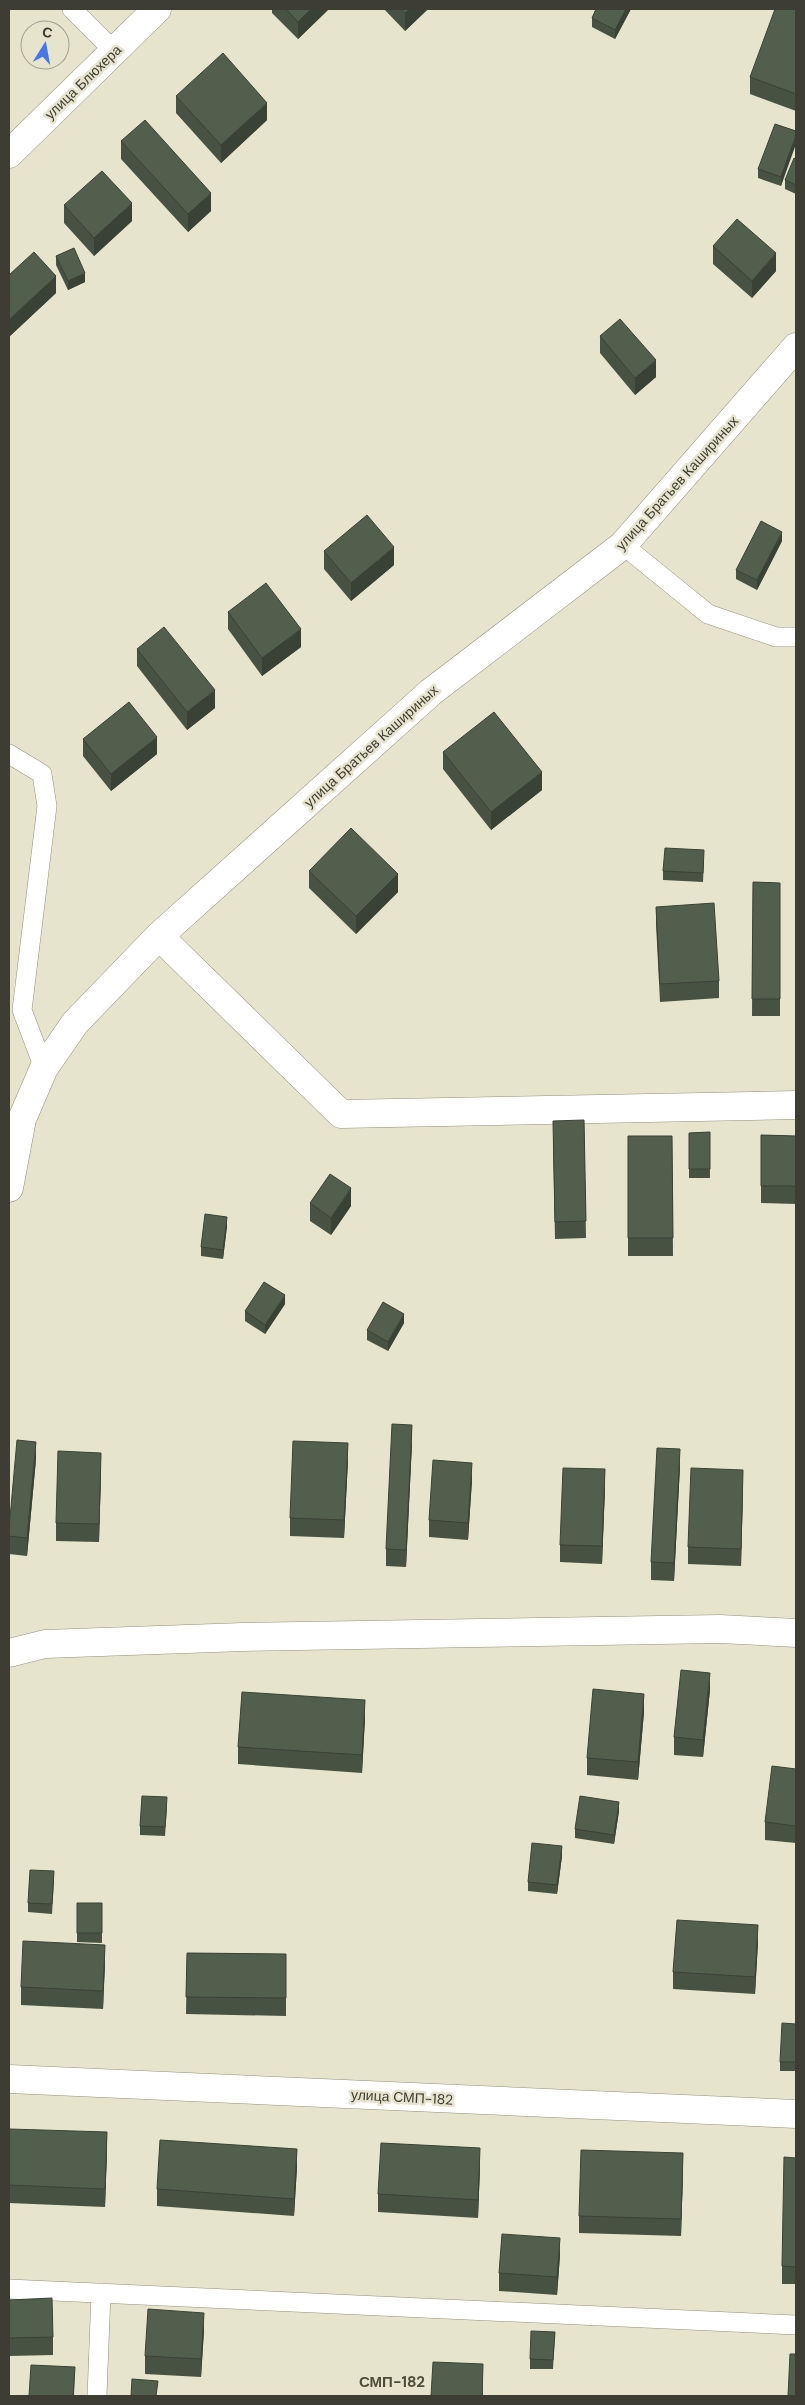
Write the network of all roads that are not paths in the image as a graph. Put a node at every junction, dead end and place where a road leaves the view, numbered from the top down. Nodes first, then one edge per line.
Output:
1 (72, 9) edge
2 (157, 9) edge
3 (115, 52) junction
4 (9, 154) edge
5 (796, 347) edge
6 (622, 545) junction
7 (796, 637) edge
8 (9, 754) edge
9 (158, 936) junction
10 (44, 1068) junction
11 (796, 1104) edge
12 (9, 1188) edge
13 (796, 1633) edge
14 (9, 1653) edge
15 (9, 2079) edge
16 (796, 2114) edge
17 (9, 2290) edge
18 (101, 2294) junction
19 (796, 2325) edge
20 (97, 2396) edge

1 - 3 lane
2 - 3 street, улица Блюхера
3 - 4 street, улица Блюхера
5 - 6 street, улица Братьев Кашириных
6 - 7 lane
6 - 9 street, улица Братьев Кашириных
8 - 10 lane
9 - 10 street, улица Братьев Кашириных
9 - 11 street
10 - 12 street, улица Братьев Кашириных
13 - 14 street
15 - 16 street, улица СМП-182
17 - 18 lane
18 - 19 lane
18 - 20 lane

